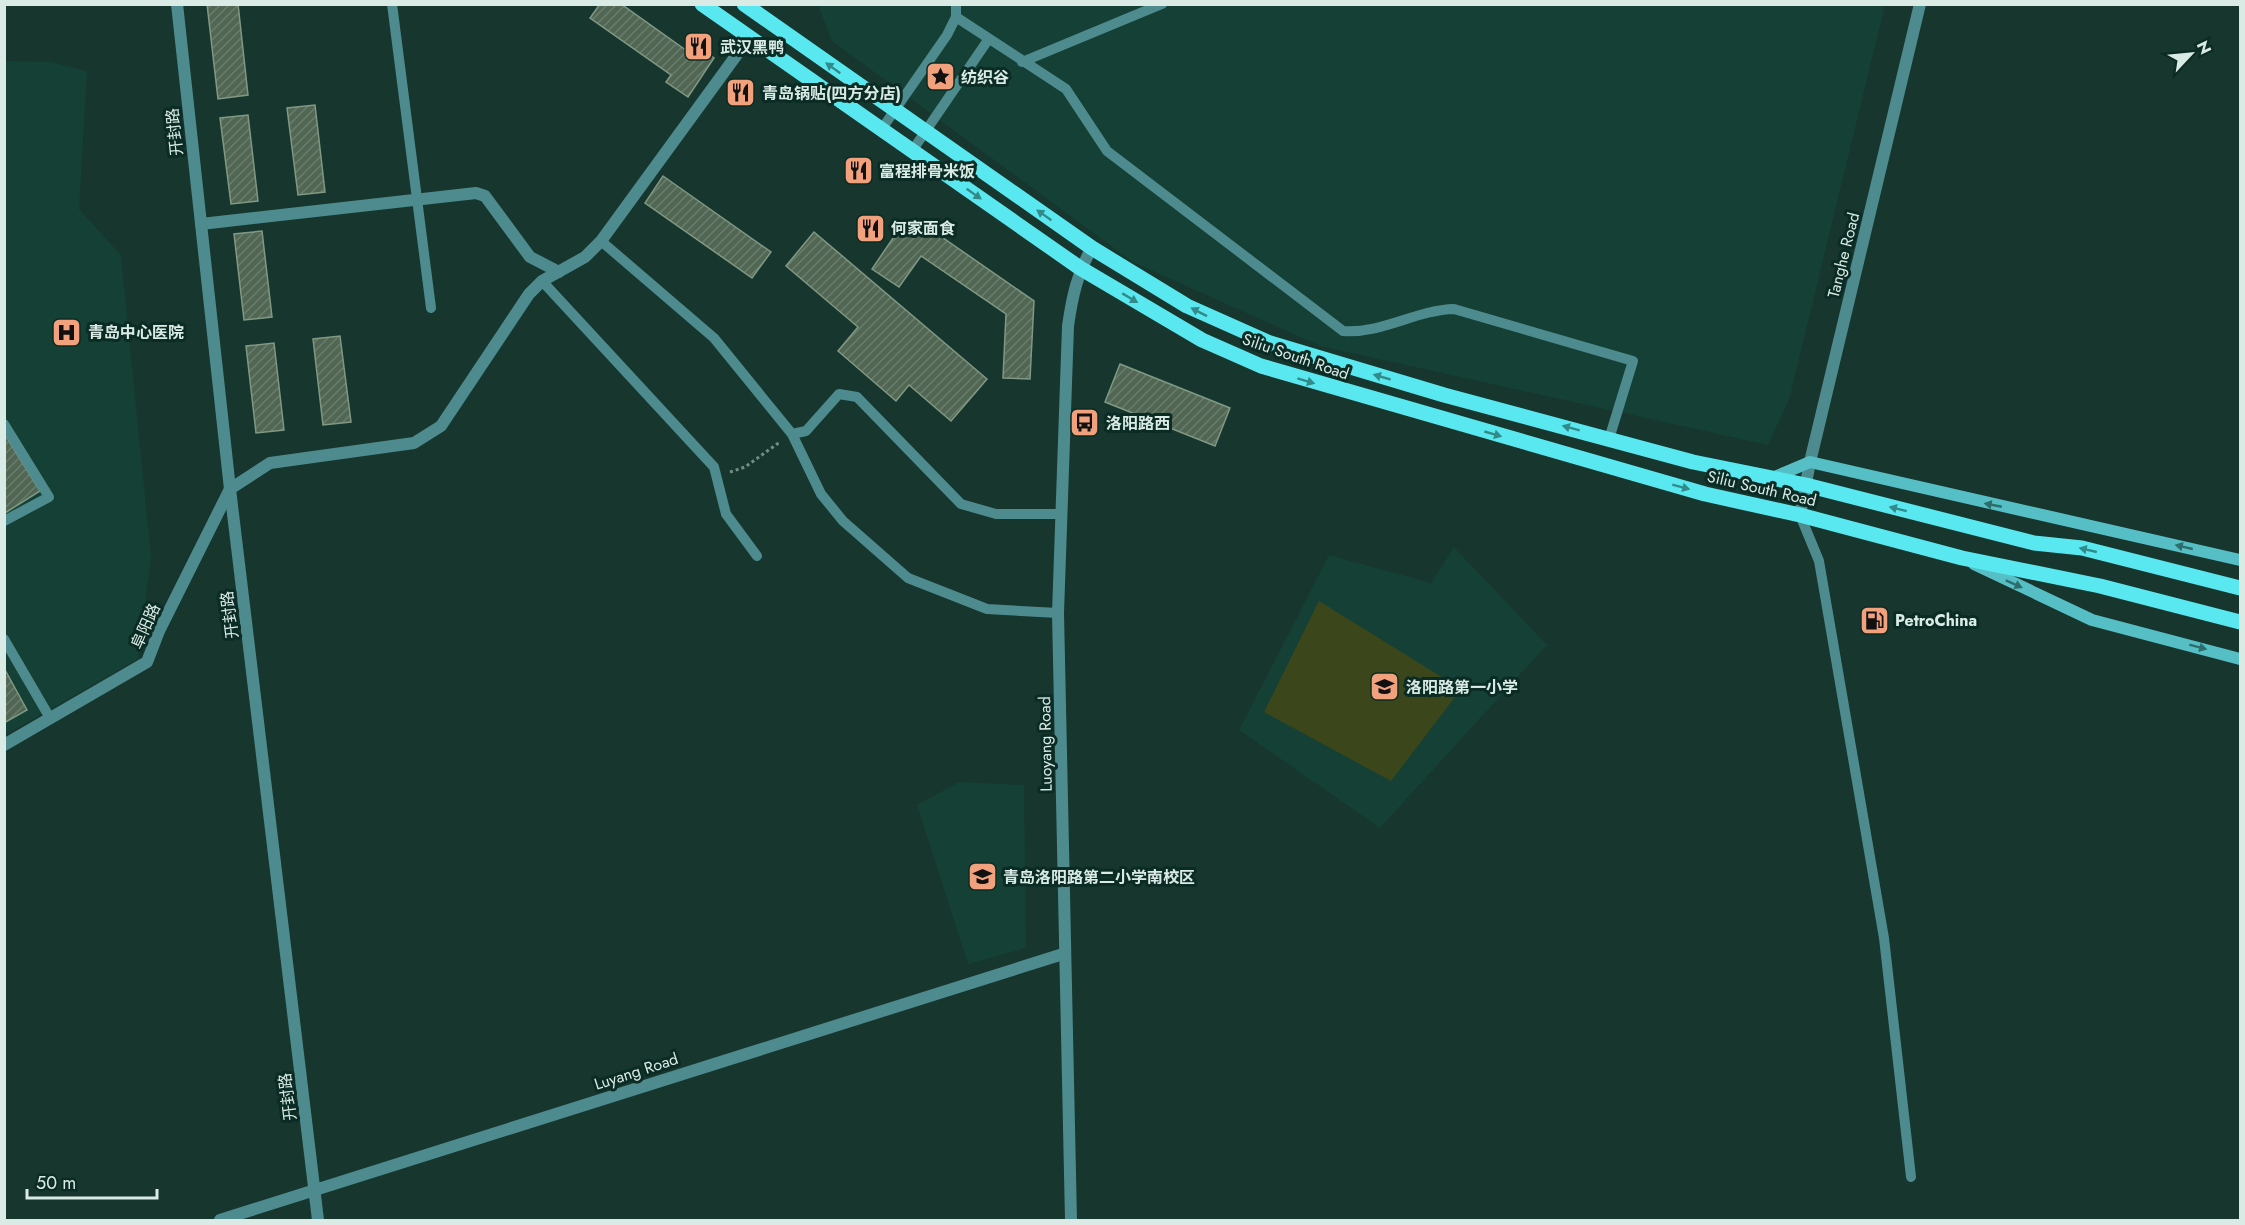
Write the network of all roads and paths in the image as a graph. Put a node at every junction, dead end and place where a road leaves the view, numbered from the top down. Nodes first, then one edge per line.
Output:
1 (177, 4) edge
2 (392, 4) edge
3 (702, 4) edge
4 (744, 4) edge
5 (956, 4) edge
6 (1162, 4) edge
7 (1920, 4) edge
8 (956, 17) junction
9 (749, 38) junction
10 (988, 40) junction
11 (1022, 62) junction
12 (894, 111) junction
13 (881, 130) junction
14 (925, 132) junction
15 (912, 151) junction
16 (416, 200) junction
17 (201, 224) junction
18 (602, 241) junction
19 (1092, 249) junction
20 (1080, 268) junction
21 (559, 272) junction
22 (542, 281) junction
23 (430, 308) dead end
24 (4, 424) edge
25 (792, 434) junction
26 (1609, 439) junction
27 (1810, 462) junction
28 (714, 467) junction
29 (1770, 479) junction
30 (1806, 485) junction
31 (230, 489) junction
32 (1062, 514) junction
33 (1800, 515) junction
34 (4, 521) edge
35 (757, 556) dead end
36 (1962, 558) junction
37 (2241, 560) edge
38 (2241, 588) edge
39 (1058, 613) junction
40 (2241, 622) edge
41 (4, 639) edge
42 (2241, 659) edge
43 (50, 718) junction
44 (4, 745) edge
45 (1063, 954) junction
46 (1911, 1177) dead end
47 (314, 1190) junction
48 (220, 1221) edge
49 (318, 1221) edge
50 (1071, 1221) edge

1 - 17 street, 开封路
2 - 16 lane
3 - 9 main road, Siliu South Road
12 -> 4 main road, Siliu South Road
5 - 8 lane
6 - 11 lane
7 - 27 street, Tanghe Road
8 - 10 lane
8 - 12 lane
9 - 13 main road, Siliu South Road
9 - 18 street
10 - 11 lane
10 - 14 lane
11 - 26 lane
12 - 13 lane
12 - 14 main road, Siliu South Road
13 - 15 main road, Siliu South Road
14 - 15 lane
19 -> 14 main road, Siliu South Road
15 -> 20 main road, Siliu South Road
16 - 17 street
16 - 21 street
16 - 23 lane
17 - 31 street, 开封路
18 - 21 street
18 - 25 lane
19 - 20 street, Luoyang Road
26 -> 19 main road, Siliu South Road
20 - 32 street, Luoyang Road
20 -> 33 main road, Siliu South Road
21 - 22 street
22 - 28 lane
22 - 31 street
24 - 34 lane
25 - 28 path
25 - 32 lane
25 - 39 lane
26 - 29 main road, Siliu South Road
27 - 29 main road, Siliu South Road
27 - 30 street, Tanghe Road
37 -> 27 main road
28 - 35 lane
29 - 30 main road, Siliu South Road
30 - 33 street, Tanghe Road
38 -> 30 main road, Siliu South Road
31 - 43 street, 阜阳路
31 - 47 street, 开封路
32 - 39 street, Luoyang Road
33 - 36 main road, Siliu South Road
33 - 46 lane
36 - 40 main road, Siliu South Road
36 -> 42 main road, Siliu South Road
39 - 45 street, Luoyang Road
41 - 43 lane
43 - 44 street, 阜阳路
45 - 47 street, Luyang Road
45 - 50 street, Luoyang Road
47 - 48 street, Luyang Road
47 - 49 street, 开封路

